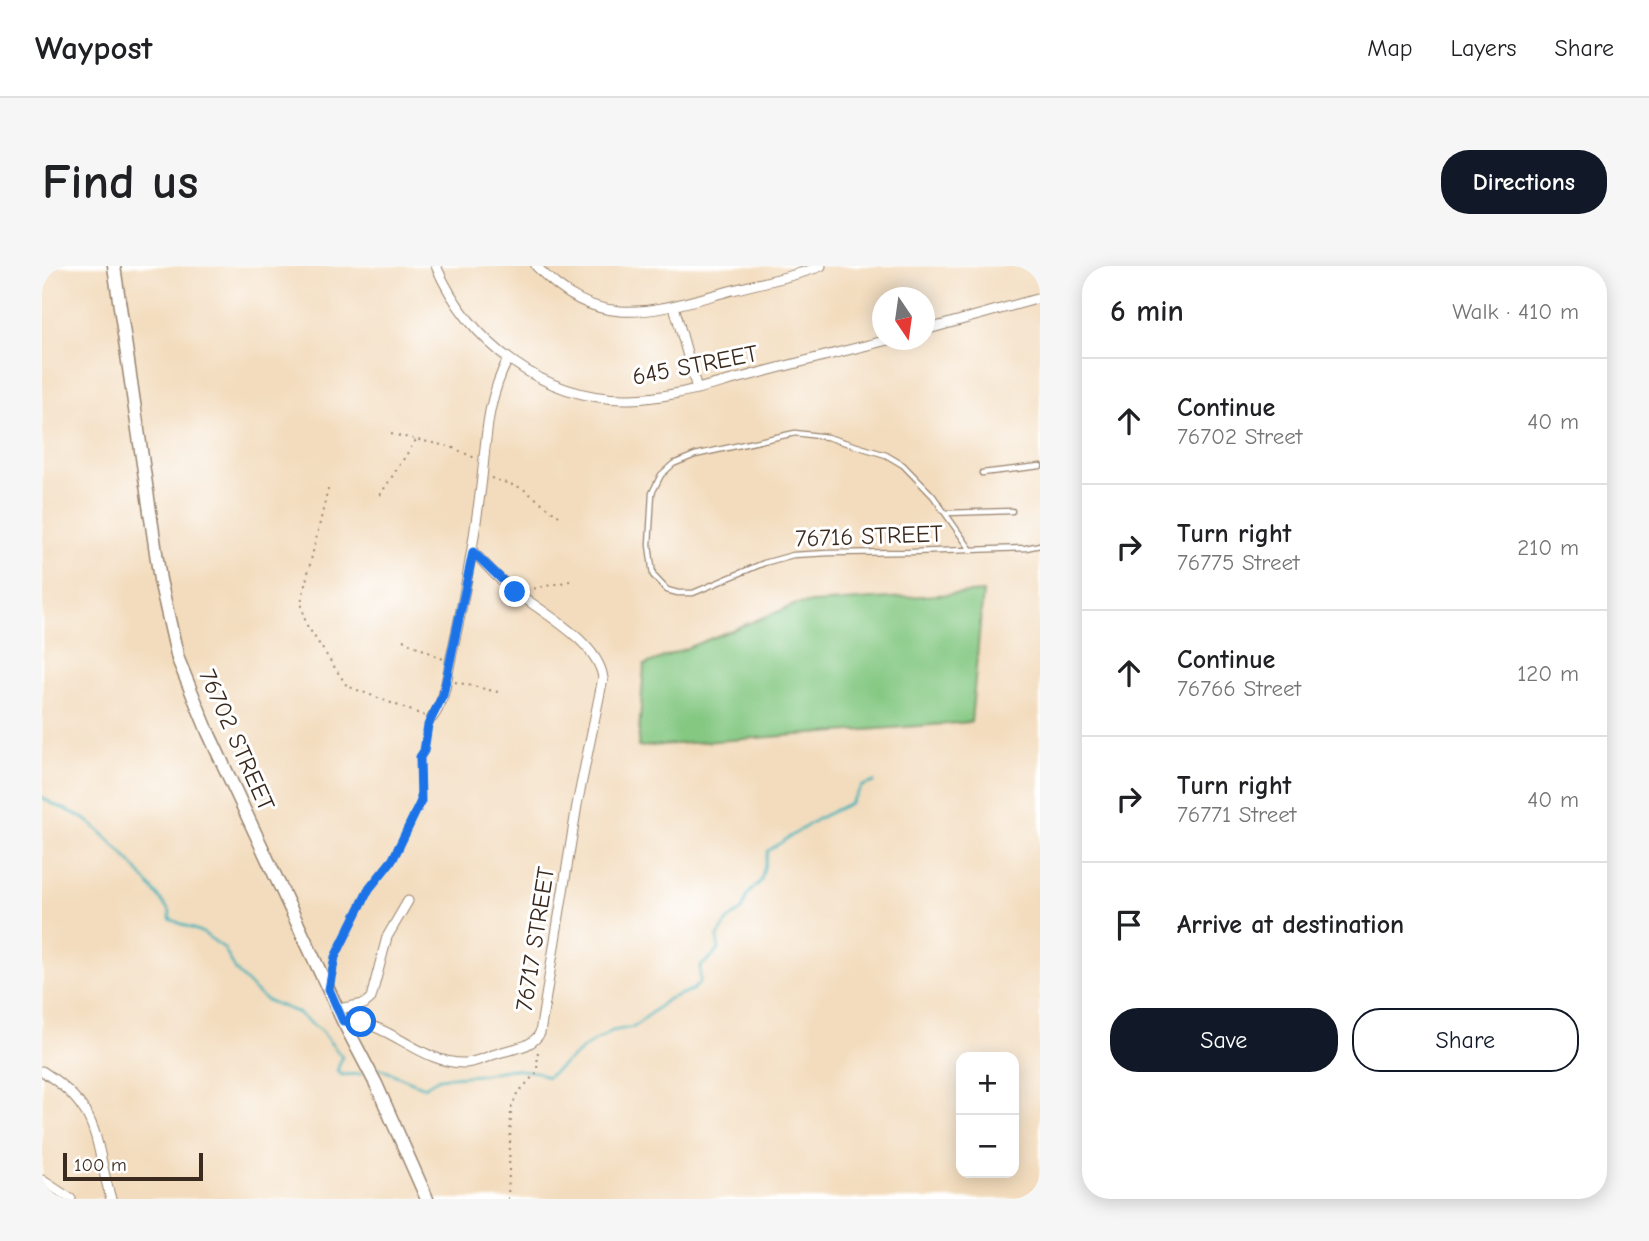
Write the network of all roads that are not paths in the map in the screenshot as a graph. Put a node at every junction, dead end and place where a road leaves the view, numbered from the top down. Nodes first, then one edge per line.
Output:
1 (114, 266) edge
2 (436, 266) edge
3 (536, 266) edge
4 (821, 266) edge
5 (1040, 298) edge
6 (674, 306) junction
7 (935, 327) edge
8 (872, 344) edge
9 (509, 359) junction
10 (697, 389) junction
11 (1040, 466) edge
12 (982, 473) dead end
13 (1012, 511) dead end
14 (946, 513) junction
15 (1040, 545) edge
16 (971, 550) junction
17 (473, 552) junction
18 (432, 718) road end
19 (408, 901) dead end
20 (341, 1015) junction
21 (42, 1072) edge
22 (42, 1182) edge
23 (71, 1199) edge
24 (111, 1199) edge
25 (427, 1199) edge

1 - 20 street, 76702 STREET
2 - 9 street, 645 STREET
3 - 6 street
4 - 6 street
5 - 7 street
6 - 10 street
8 - 10 street, 645 STREET
9 - 10 street, 645 STREET
9 - 17 street
11 - 12 lane
13 - 14 lane
14 - 16 lane
14 - 16 lane, 76716 STREET
15 - 16 lane, 76716 STREET
17 - 18 street
17 - 20 street, 76717 STREET
19 - 20 street
20 - 25 street, 76702 STREET
21 - 24 street
22 - 23 street

